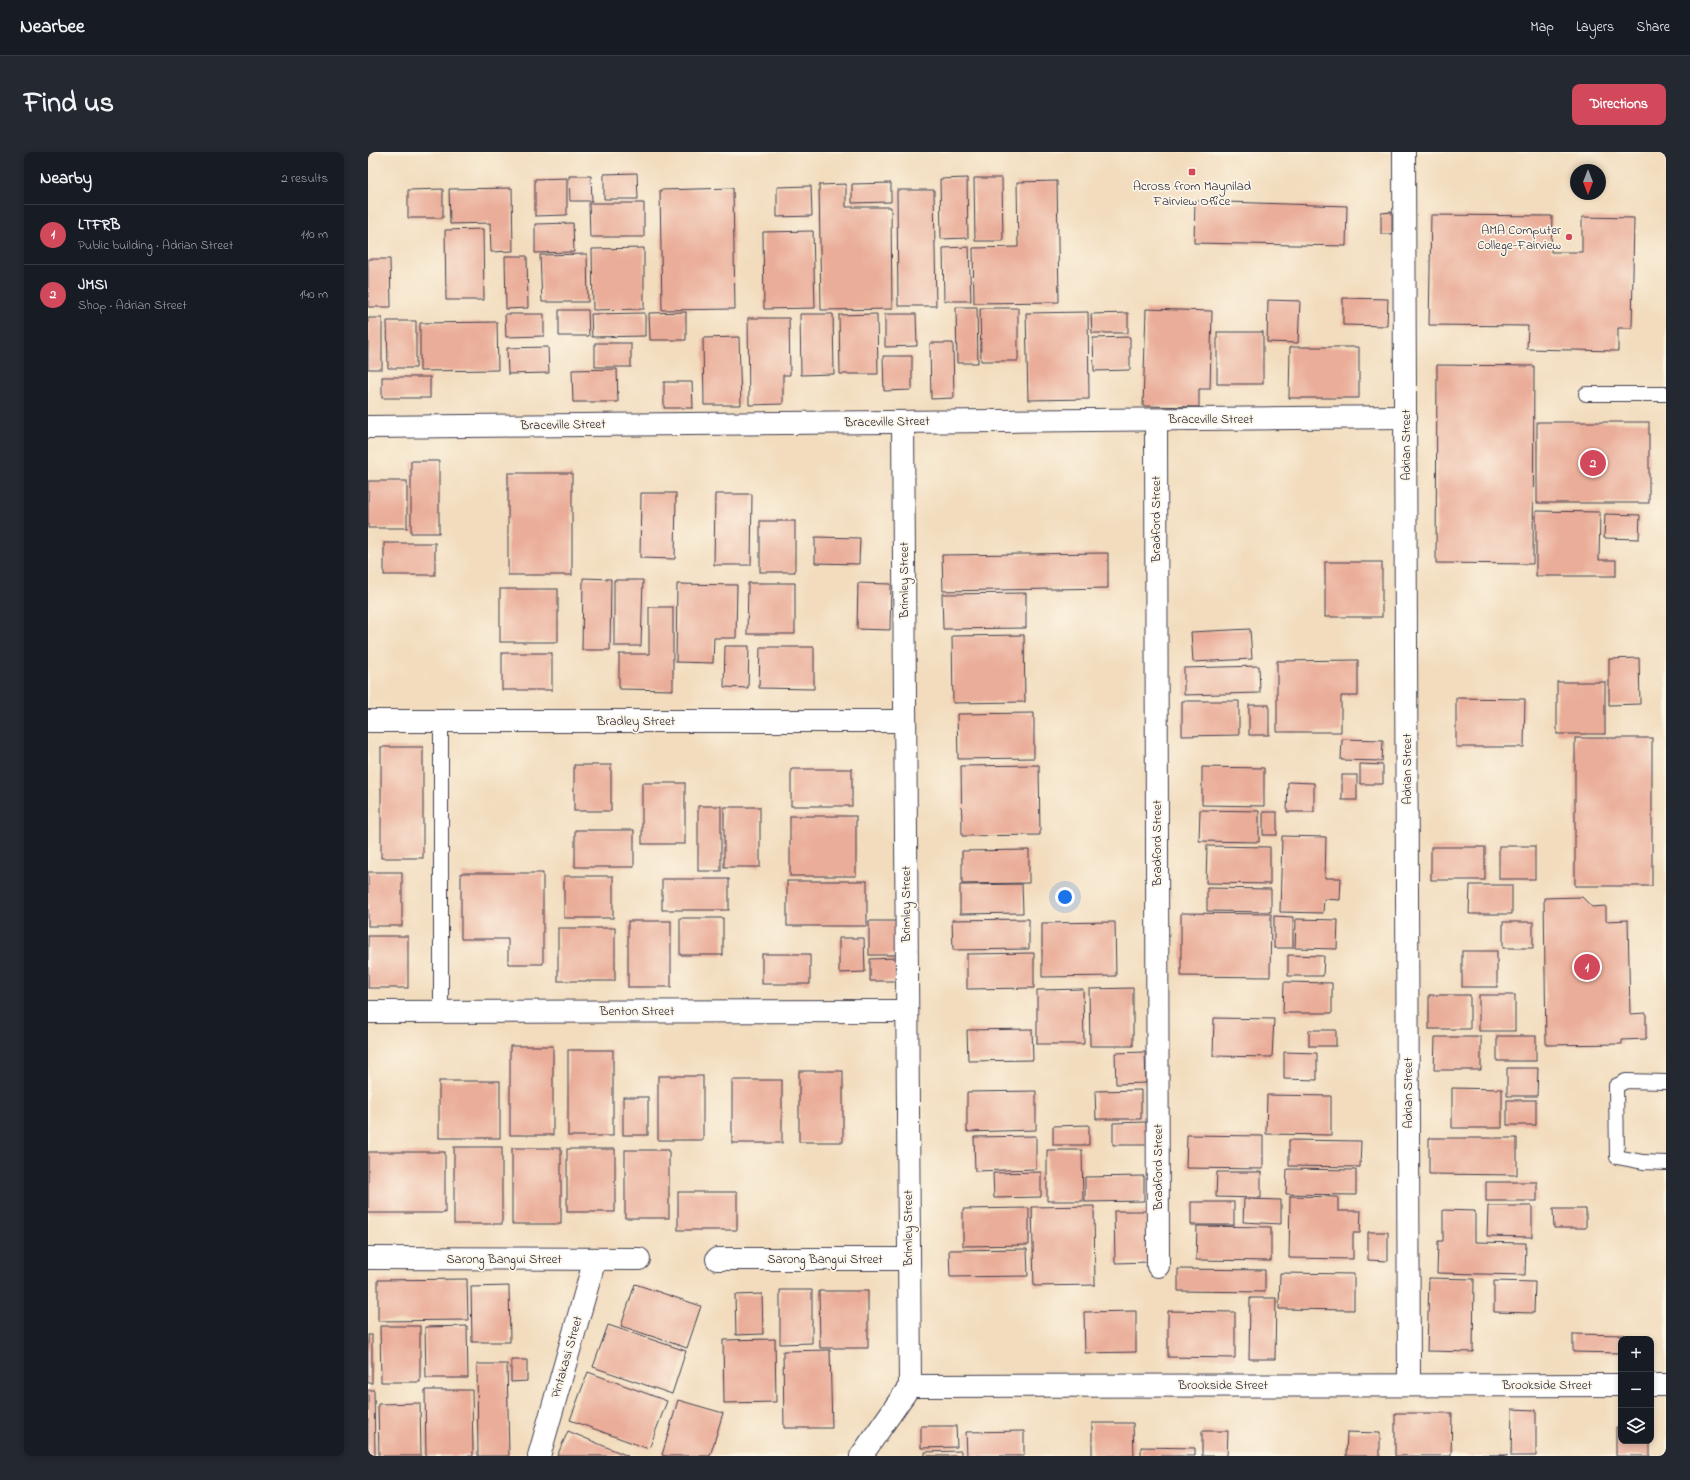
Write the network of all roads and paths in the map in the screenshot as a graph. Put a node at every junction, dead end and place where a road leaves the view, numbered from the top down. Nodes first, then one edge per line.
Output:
1 (1404, 152) edge
2 (1586, 394) dead end
3 (1666, 394) edge
4 (1406, 417) junction
5 (1156, 420) junction
6 (903, 422) junction
7 (368, 426) edge
8 (368, 721) edge
9 (440, 721) junction
10 (905, 721) junction
11 (907, 1011) junction
12 (368, 1012) edge
13 (441, 1012) junction
14 (1666, 1082) edge
15 (1666, 1163) edge
16 (368, 1258) edge
17 (595, 1259) junction
18 (639, 1259) dead end
19 (718, 1259) dead end
20 (909, 1259) junction
21 (1158, 1266) dead end
22 (1409, 1385) junction
23 (1618, 1385) edge
24 (1654, 1385) edge
25 (1666, 1385) edge
26 (910, 1386) junction
27 (539, 1456) edge
28 (861, 1456) edge

1 - 4 street, Adrian Street
2 - 3 lane
4 - 5 street, Braceville Street
4 - 22 street, Adrian Street
5 - 6 street, Braceville Street
5 - 21 street, Bradford Street
6 - 7 street, Braceville Street
6 - 10 street, Brimley Street
8 - 9 street, Bradley Street
9 - 10 street, Bradley Street
9 - 13 lane
10 - 11 street, Brimley Street
11 - 13 street, Benton Street
11 - 20 street, Brimley Street
12 - 13 street, Benton Street
14 - 15 lane
16 - 17 street, Sarong Bangui Street
17 - 18 street, Sarong Bangui Street
17 - 27 street, Pintakasi Street
19 - 20 street, Sarong Bangui Street
20 - 26 street, Brimley Street
22 - 23 street, Brookside Street
22 - 26 street, Brookside Street
24 - 25 street
26 - 28 street

